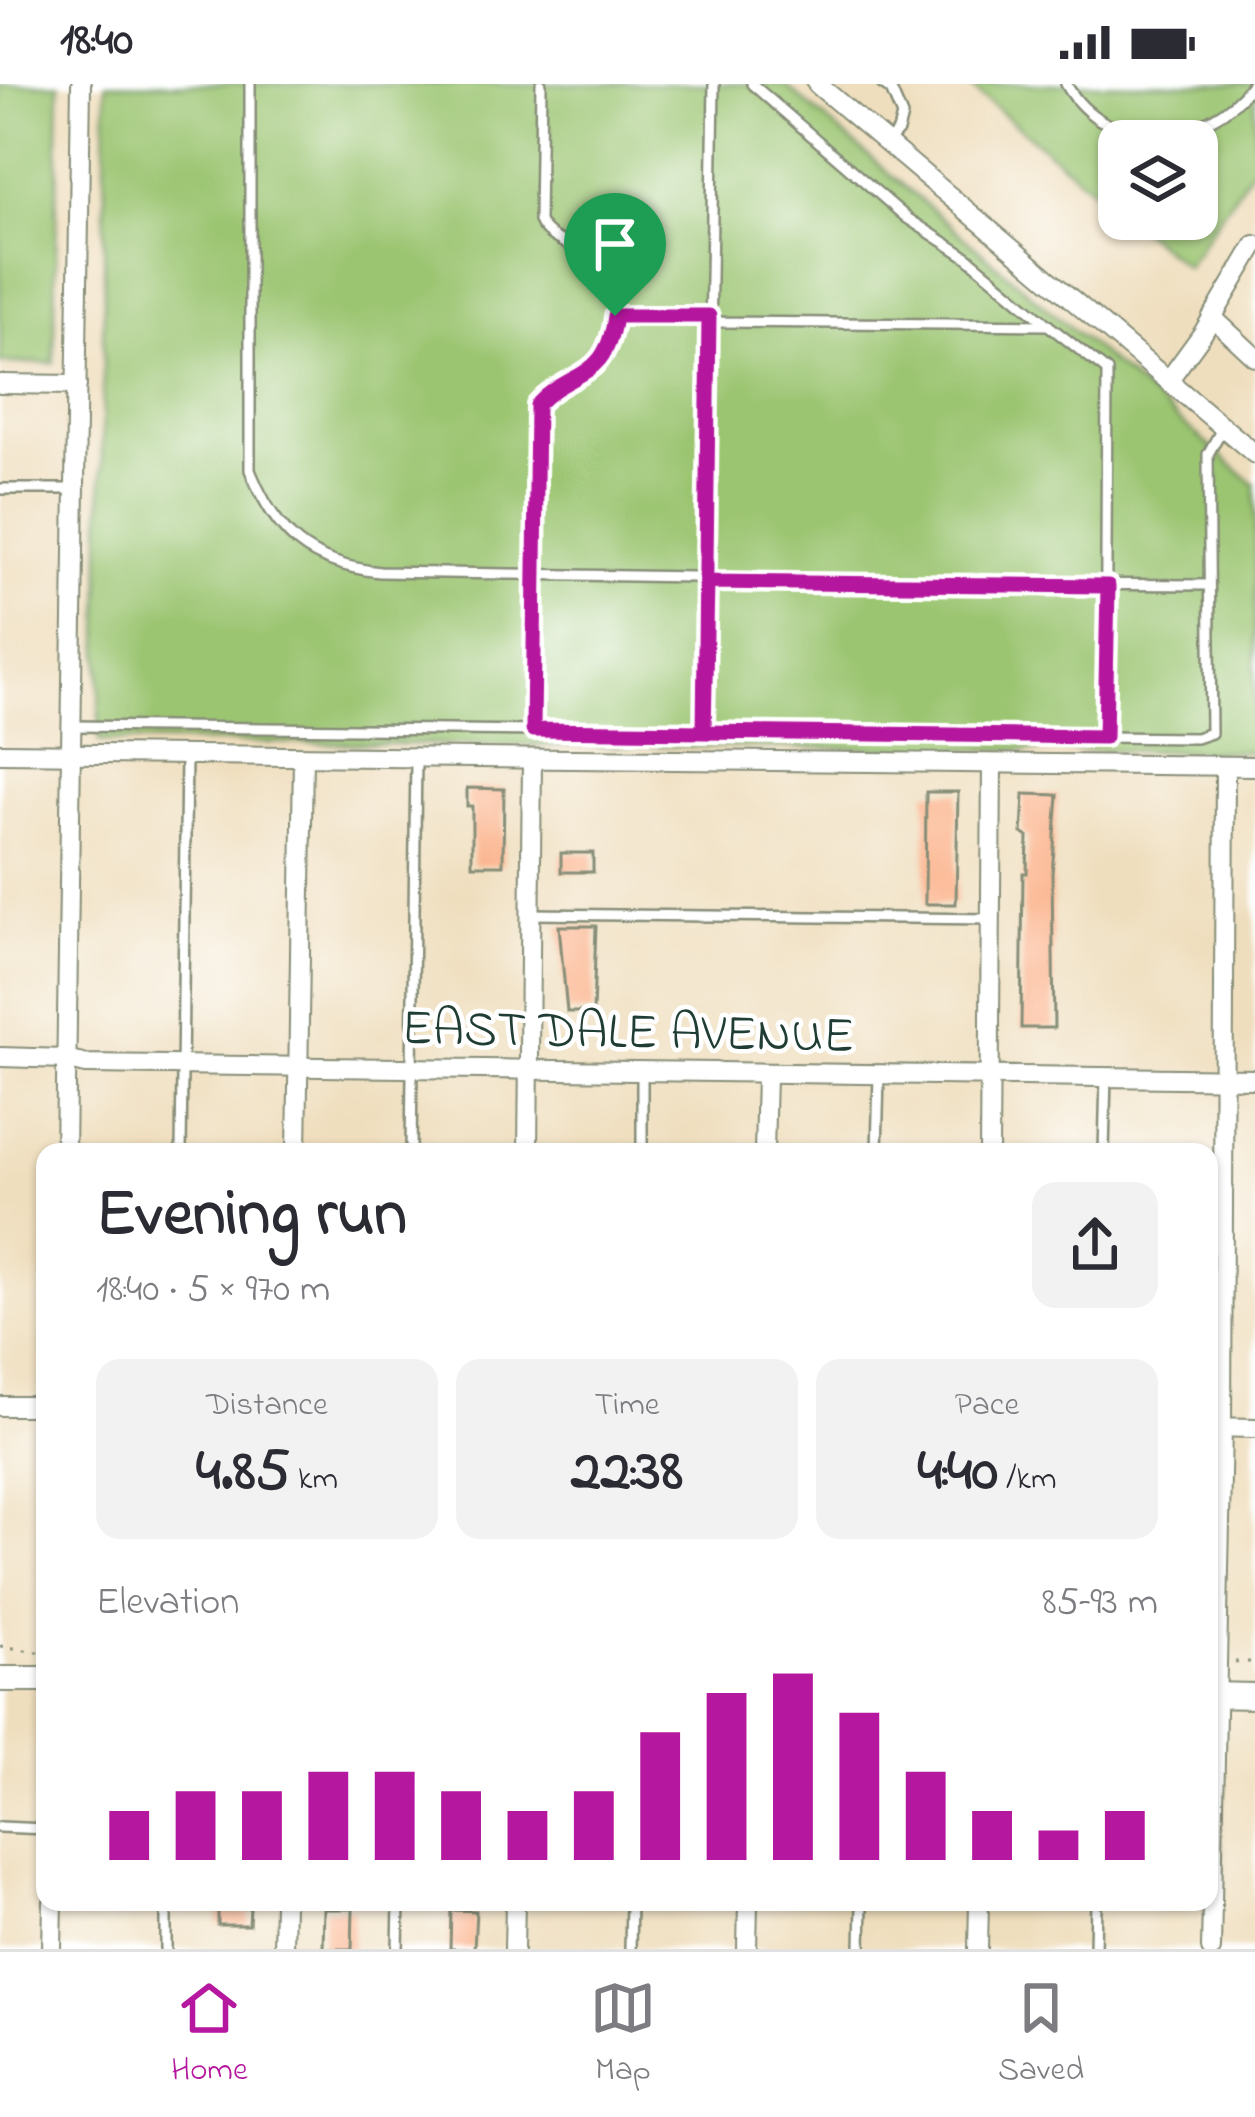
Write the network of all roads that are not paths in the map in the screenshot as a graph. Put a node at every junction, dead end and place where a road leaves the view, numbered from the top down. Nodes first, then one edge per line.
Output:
1 (81, 84) edge
2 (250, 84) edge
3 (541, 84) edge
4 (714, 84) edge
5 (752, 84) edge
6 (817, 84) edge
7 (882, 84) edge
8 (1066, 84) edge
9 (1252, 84) edge
10 (887, 143) junction
11 (1255, 245) edge
12 (615, 316) junction
13 (709, 316) junction
14 (1213, 317) junction
15 (1048, 326) junction
16 (1255, 356) edge
17 (1168, 381) junction
18 (0, 384) edge
19 (77, 385) junction
20 (1223, 428) junction
21 (1255, 454) edge
22 (76, 488) junction
23 (0, 489) edge
24 (535, 575) junction
25 (707, 582) junction
26 (1208, 585) junction
27 (1108, 586) junction
28 (71, 726) junction
29 (533, 730) junction
30 (704, 732) junction
31 (1105, 737) junction
32 (0, 753) edge
33 (70, 754) junction
34 (186, 756) junction
35 (303, 757) junction
36 (416, 758) junction
37 (532, 760) junction
38 (992, 764) junction
39 (1225, 766) junction
40 (1255, 766) edge
41 (530, 914) junction
42 (992, 920) junction
43 (0, 1057) edge
44 (66, 1059) junction
45 (182, 1066) junction
46 (299, 1067) junction
47 (413, 1069) junction
48 (529, 1071) junction
49 (642, 1073) junction
50 (990, 1074) junction
51 (879, 1075) junction
52 (766, 1076) junction
53 (1106, 1076) junction
54 (1221, 1077) junction
55 (1255, 1079) edge
56 (64, 1143) edge
57 (181, 1143) edge
58 (297, 1143) edge
59 (411, 1143) edge
60 (528, 1143) edge
61 (642, 1143) edge
62 (764, 1143) edge
63 (878, 1143) edge
64 (989, 1143) edge
65 (1104, 1143) edge
66 (1218, 1252) edge
67 (0, 1406) edge
68 (36, 1406) edge
69 (1218, 1427) edge
70 (1255, 1428) edge
71 (0, 1678) edge
72 (36, 1679) edge
73 (1218, 1695) edge
74 (1255, 1696) edge
75 (0, 1827) edge
76 (36, 1829) edge
77 (52, 1911) edge
78 (166, 1911) edge
79 (284, 1911) edge
80 (399, 1911) edge
81 (515, 1911) edge
82 (631, 1911) edge
83 (748, 1911) edge
84 (862, 1911) edge
85 (979, 1911) edge
86 (1096, 1911) edge
87 (1211, 1911) edge
88 (52, 1949) edge
89 (166, 1949) edge
90 (283, 1949) edge
91 (398, 1949) edge
92 (514, 1949) edge
93 (630, 1949) edge
94 (747, 1949) edge
95 (861, 1949) edge
96 (979, 1949) edge
97 (1095, 1949) edge
98 (1211, 1949) edge

1 - 19 street
2 - 24 lane
3 - 12 lane
4 - 13 lane
5 - 15 lane
6 - 10 street
7 - 10 lane
8 - 9 lane
10 - 17 street
11 - 14 street
12 - 13 lane
12 - 24 lane
13 - 15 lane
13 - 25 lane
14 - 16 street
14 - 17 street
15 - 27 lane
17 - 20 street
18 - 19 street
19 - 22 street
20 - 21 street
20 - 26 lane
22 - 23 lane
22 - 28 street
24 - 25 lane
24 - 29 lane
25 - 27 lane
25 - 30 lane
26 - 27 lane
26 - 31 lane
27 - 31 lane
28 - 29 lane
28 - 33 street
29 - 30 lane
30 - 31 lane
32 - 33 street
33 - 34 street
33 - 44 street
34 - 35 street
34 - 45 lane
35 - 36 street
35 - 46 street
36 - 37 street
36 - 47 lane
37 - 38 street
37 - 41 street
38 - 39 street
38 - 42 street
39 - 40 street
39 - 54 street
41 - 42 lane
41 - 48 street
42 - 50 street
43 - 44 street, EAST DALE AVENUE
44 - 45 street, EAST DALE AVENUE
44 - 56 street
45 - 46 street, EAST DALE AVENUE
45 - 57 lane
46 - 47 street, EAST DALE AVENUE
46 - 58 street
47 - 48 street, EAST DALE AVENUE
47 - 59 lane
48 - 49 street, EAST DALE AVENUE
48 - 60 street
49 - 52 street, EAST DALE AVENUE
49 - 61 lane
50 - 51 street, EAST DALE AVENUE
50 - 53 street, EAST DALE AVENUE
50 - 64 street
51 - 52 street, EAST DALE AVENUE
51 - 63 lane
52 - 62 street
53 - 54 street, EAST DALE AVENUE
53 - 65 lane
54 - 55 street, EAST DALE AVENUE
54 - 66 street
67 - 68 street
69 - 70 street
71 - 72 main road
73 - 74 main road
75 - 76 lane
77 - 88 street
78 - 89 lane
79 - 90 street
80 - 91 lane
81 - 92 street
82 - 93 lane
83 - 94 street
84 - 95 lane
85 - 96 street
86 - 97 lane
87 - 98 street

